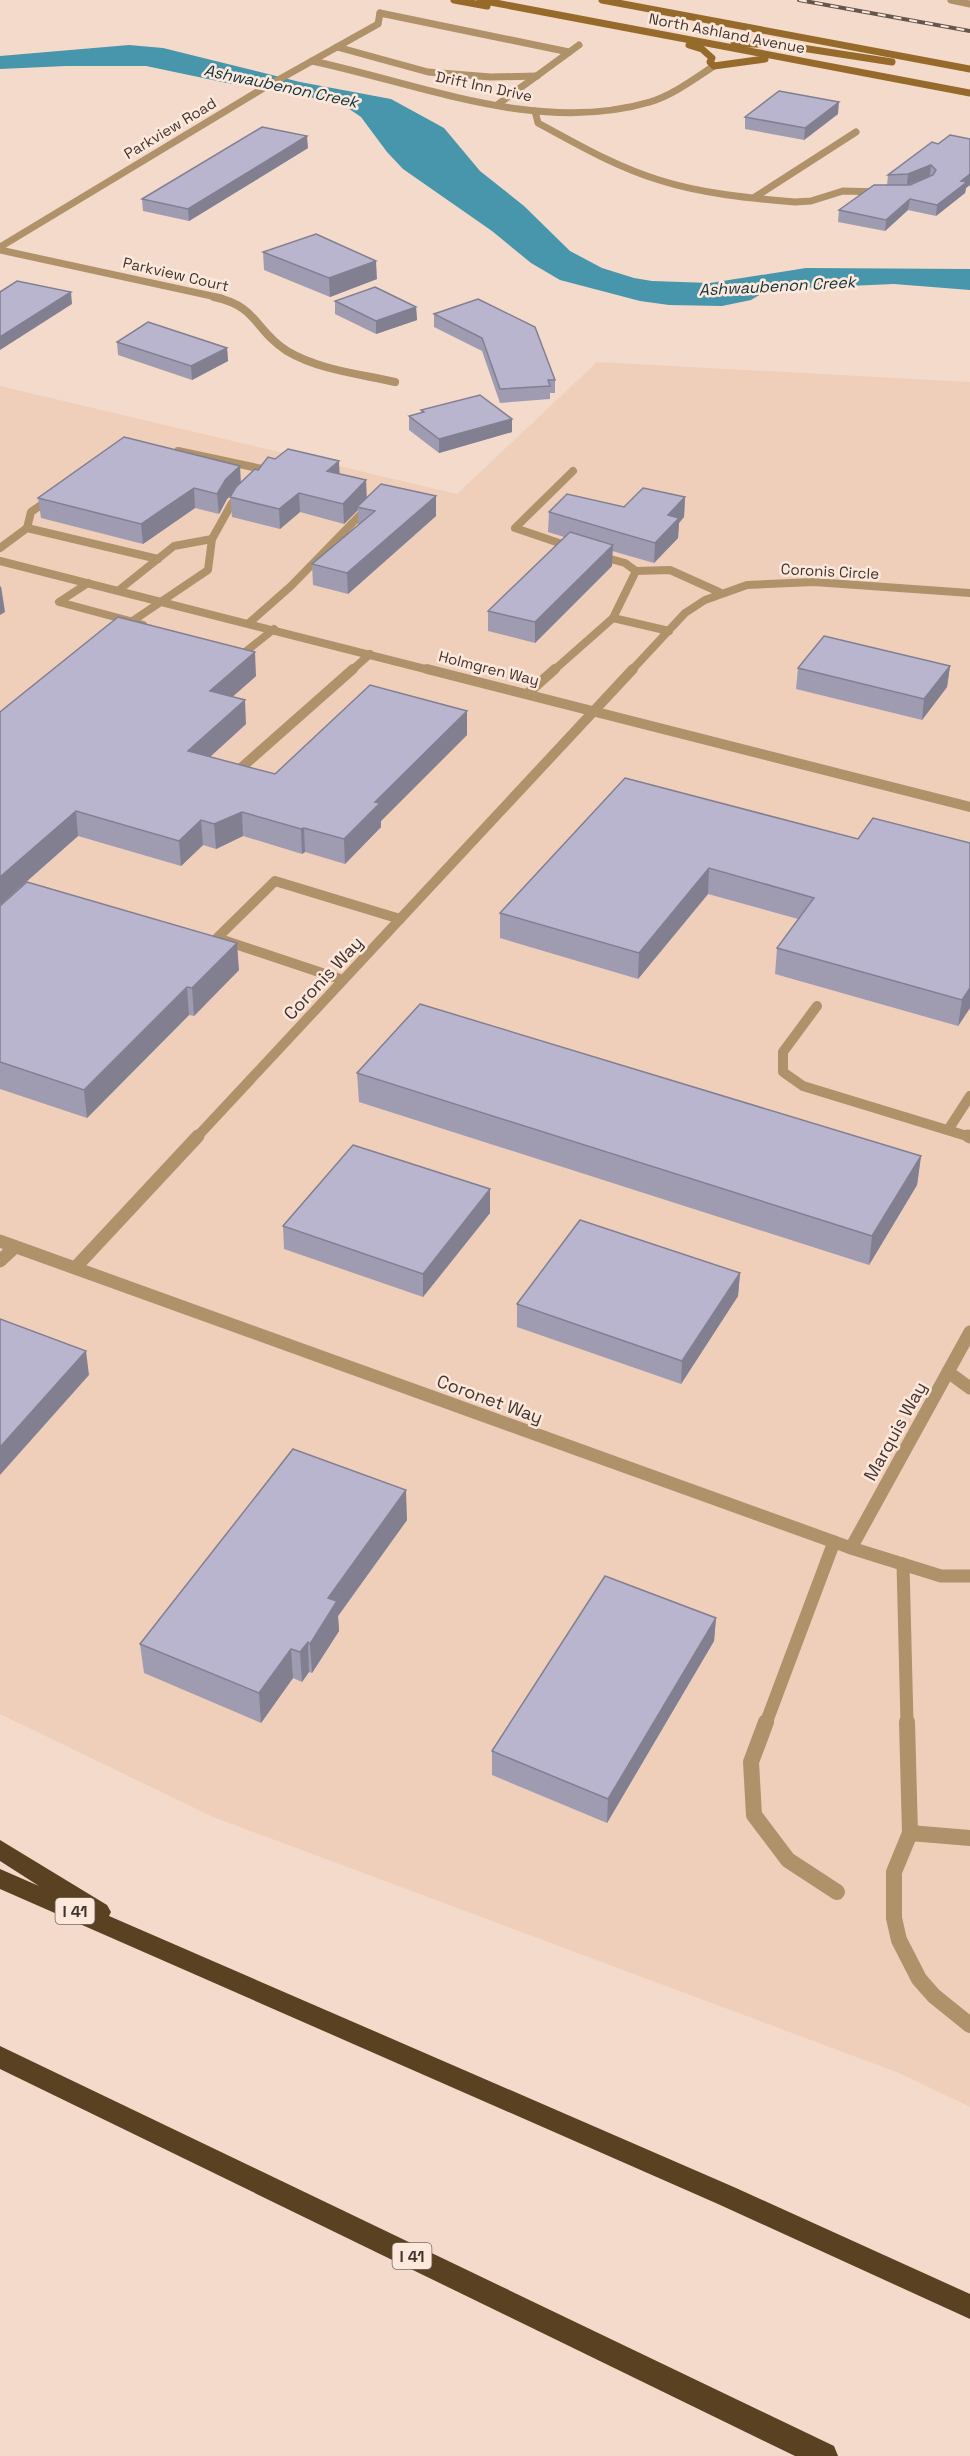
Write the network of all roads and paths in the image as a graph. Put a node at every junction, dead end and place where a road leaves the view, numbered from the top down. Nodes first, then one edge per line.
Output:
1 (454, 0) edge
2 (480, 0) edge
3 (602, 0) edge
4 (630, 0) edge
5 (951, 0) edge
6 (970, 4) edge
7 (579, 45) dead end
8 (726, 46) junction
9 (338, 47) junction
10 (855, 47) junction
11 (569, 52) junction
12 (712, 58) junction
13 (790, 59) junction
14 (312, 61) junction
15 (714, 66) junction
16 (970, 71) edge
17 (537, 76) junction
18 (970, 93) edge
19 (497, 105) junction
20 (535, 111) junction
21 (856, 132) dead end
22 (885, 192) edge
23 (755, 197) junction
24 (1, 246) edge
25 (395, 382) dead end
26 (166, 448) edge
27 (573, 471) dead end
28 (58, 493) edge
29 (372, 504) edge
30 (27, 528) junction
31 (212, 539) junction
32 (0, 548) edge
33 (158, 559) junction
34 (0, 561) edge
35 (636, 571) junction
36 (88, 583) junction
37 (119, 591) junction
38 (719, 592) junction
39 (970, 593) edge
40 (159, 601) junction
41 (613, 618) junction
42 (131, 622) junction
43 (249, 623) junction
44 (154, 628) edge
45 (274, 629) junction
46 (669, 631) junction
47 (221, 646) edge
48 (370, 654) junction
49 (528, 693) junction
50 (595, 710) junction
51 (241, 768) edge
52 (970, 807) edge
53 (400, 918) junction
54 (343, 980) junction
55 (817, 1006) dead end
56 (970, 1096) edge
57 (948, 1130) junction
58 (970, 1137) edge
59 (0, 1241) edge
60 (15, 1247) junction
61 (0, 1261) edge
62 (75, 1268) junction
63 (970, 1332) edge
64 (948, 1372) junction
65 (970, 1388) edge
66 (834, 1542) junction
67 (851, 1548) junction
68 (903, 1564) junction
69 (970, 1576) edge
70 (910, 1833) junction
71 (970, 1838) edge
72 (0, 1849) edge
73 (0, 1879) edge
74 (837, 1892) dead end
75 (149, 1943) junction
76 (970, 2025) edge
77 (0, 2057) edge
78 (970, 2307) edge
79 (824, 2456) edge

1 - 12 main road
2 - 8 main road, North Ashland Avenue
3 - 10 main road, North Ashland Avenue
4 - 10 main road
5 - 6 street
7 - 11 street
8 - 12 main road
8 - 13 main road, North Ashland Avenue
8 - 16 main road
9 - 11 street, Parkview Road
9 - 14 street, Parkview Road
9 - 17 street
10 - 16 main road, North Ashland Avenue
11 - 17 street
12 - 15 main road
13 - 15 main road
13 - 18 main road, North Ashland Avenue
14 - 19 street, Drift Inn Drive
14 - 24 street, Parkview Road
15 - 20 street, Drift Inn Drive
17 - 19 street
19 - 20 street, Drift Inn Drive
20 - 23 street
21 - 23 street
22 - 23 street
24 - 25 street, Parkview Court
26 - 31 street
27 - 35 street
28 - 30 street
29 - 43 street
30 - 32 street
30 - 33 street
31 - 33 street
31 - 40 street
33 - 37 street
34 - 36 street, Holmgren Way
35 - 38 street
35 - 41 street
36 - 37 street, Holmgren Way
36 - 42 street
37 - 40 street, Holmgren Way
38 - 39 street, Coronis Circle
38 - 46 street, Coronis Circle
40 - 42 street
40 - 43 street, Holmgren Way
41 - 46 street
41 - 49 street
42 - 44 street
43 - 45 street, Holmgren Way
45 - 47 street
45 - 48 street, Holmgren Way
46 - 50 street, Coronis Circle
48 - 49 street, Holmgren Way
48 - 51 street
49 - 50 street, Holmgren Way
50 - 52 street, Holmgren Way
50 - 53 street, Coronis Way
53 - 54 street, Coronis Way
53 - 54 street
54 - 62 street, Coronis Way
55 - 57 street
56 - 57 street
57 - 58 street
59 - 60 street, Coronet Way
60 - 61 street
60 - 62 street, Coronet Way
62 - 66 street, Coronet Way
63 - 64 street, Marquis Way
64 - 65 street
64 - 67 street, Marquis Way
66 - 67 street, Coronet Way
66 - 74 street
67 - 68 street, Coronet Way
68 - 69 street, Coronet Way
68 - 70 street
70 - 71 street
70 - 76 street
72 - 75 highway
73 - 75 highway, I 41
75 - 78 highway, I 41
77 - 79 highway, I 41

